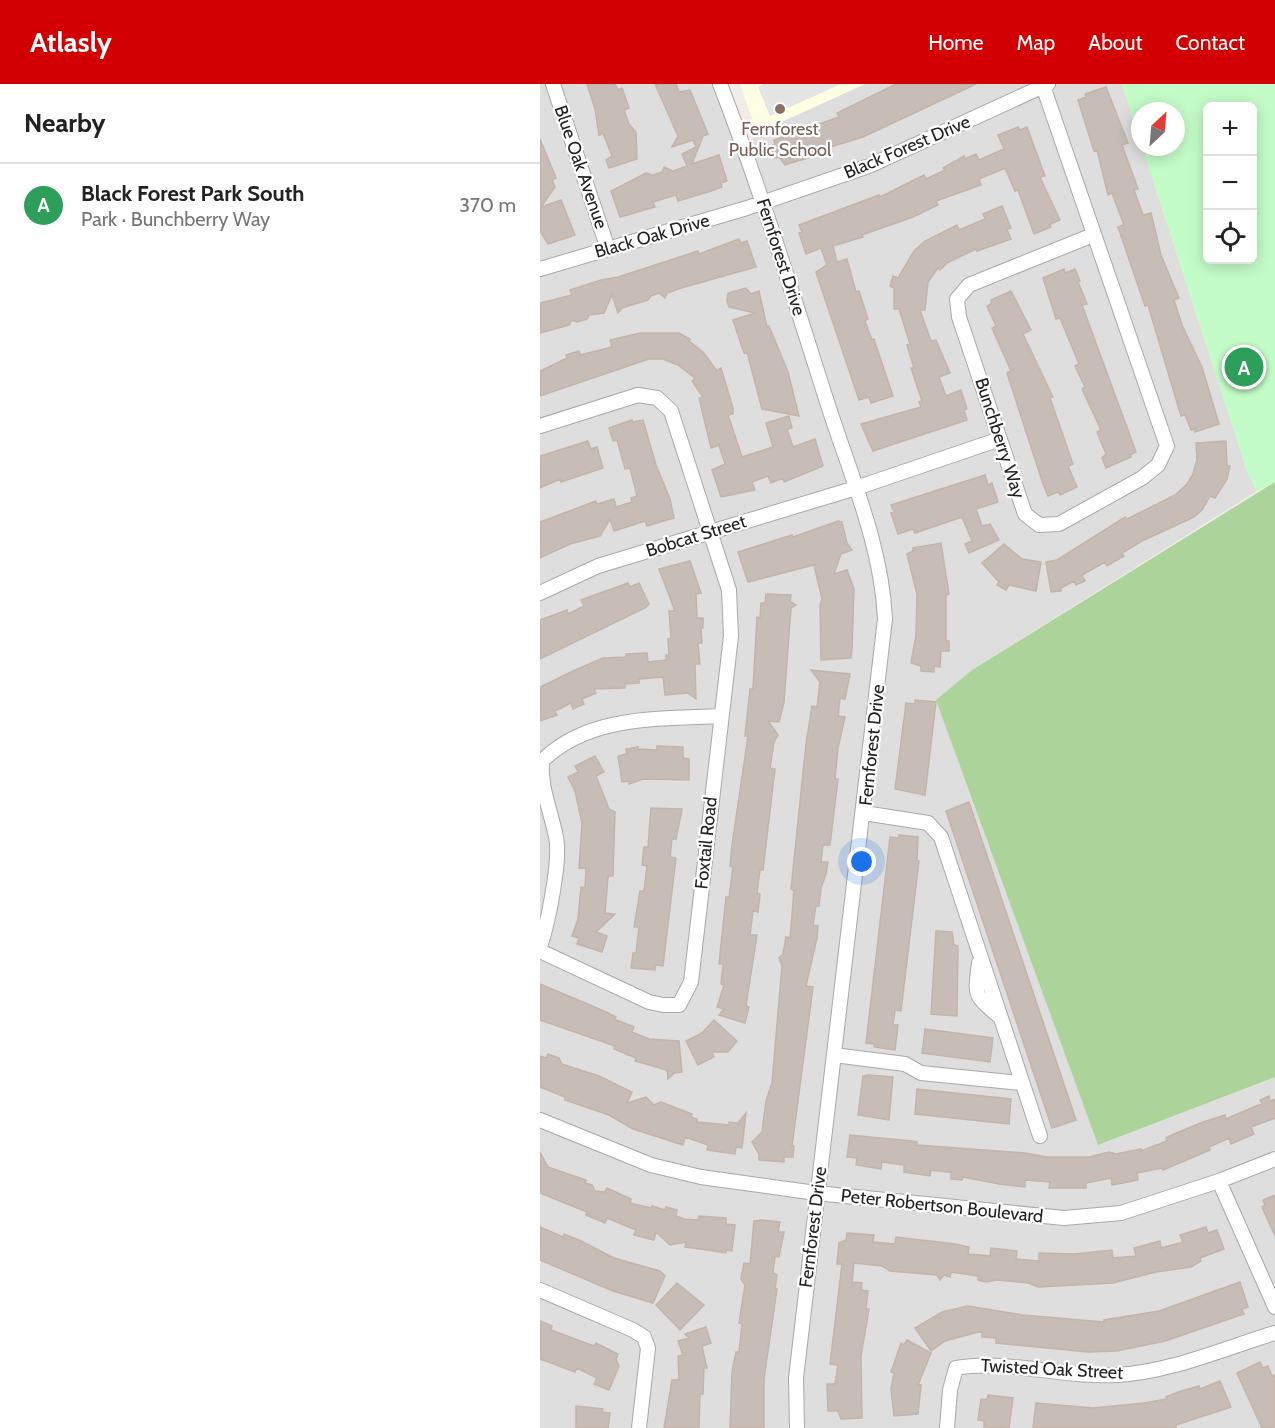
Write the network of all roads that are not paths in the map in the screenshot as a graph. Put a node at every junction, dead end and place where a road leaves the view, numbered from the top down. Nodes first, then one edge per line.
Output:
1 (553, 84) edge
2 (723, 85) edge
3 (1045, 85) edge
4 (763, 203) junction
5 (1093, 235) junction
6 (608, 249) junction
7 (540, 268) edge
8 (540, 426) edge
9 (1000, 439) junction
10 (856, 488) junction
11 (712, 531) junction
12 (540, 593) edge
13 (720, 716) junction
14 (864, 813) junction
15 (540, 946) edge
16 (540, 951) edge
17 (834, 1055) junction
18 (1020, 1083) junction
19 (540, 1120) edge
20 (1040, 1136) dead end
21 (1275, 1159) edge
22 (1219, 1181) junction
23 (816, 1193) junction
24 (540, 1290) edge
25 (1275, 1307) edge
26 (1275, 1333) edge
27 (639, 1428) edge
28 (797, 1428) edge
29 (947, 1428) edge

1 - 6 street, Blue Oak Avenue
2 - 4 street, Fernforest Drive
3 - 4 street, Black Forest Drive
3 - 5 street, Bunchberry Way
4 - 6 street, Black Oak Drive
4 - 10 street, Fernforest Drive
5 - 9 street, Bunchberry Way
5 - 9 street, Bunchberry Way
6 - 7 street, Black Oak Drive
8 - 11 street, Foxtail Road
9 - 10 street, Bobcat Street
10 - 11 street, Bobcat Street
10 - 14 street, Fernforest Drive
11 - 12 street, Bobcat Street
11 - 13 street, Foxtail Road
13 - 15 street
13 - 16 street, Foxtail Road
14 - 17 street, Fernforest Drive
14 - 18 street
17 - 18 street
17 - 23 street, Fernforest Drive
18 - 20 street
19 - 23 street, Peter Robertson Boulevard
21 - 22 street, Peter Robertson Boulevard
22 - 23 street, Peter Robertson Boulevard
22 - 25 street
23 - 28 street, Fernforest Drive
24 - 27 street
26 - 29 street, Twisted Oak Street

